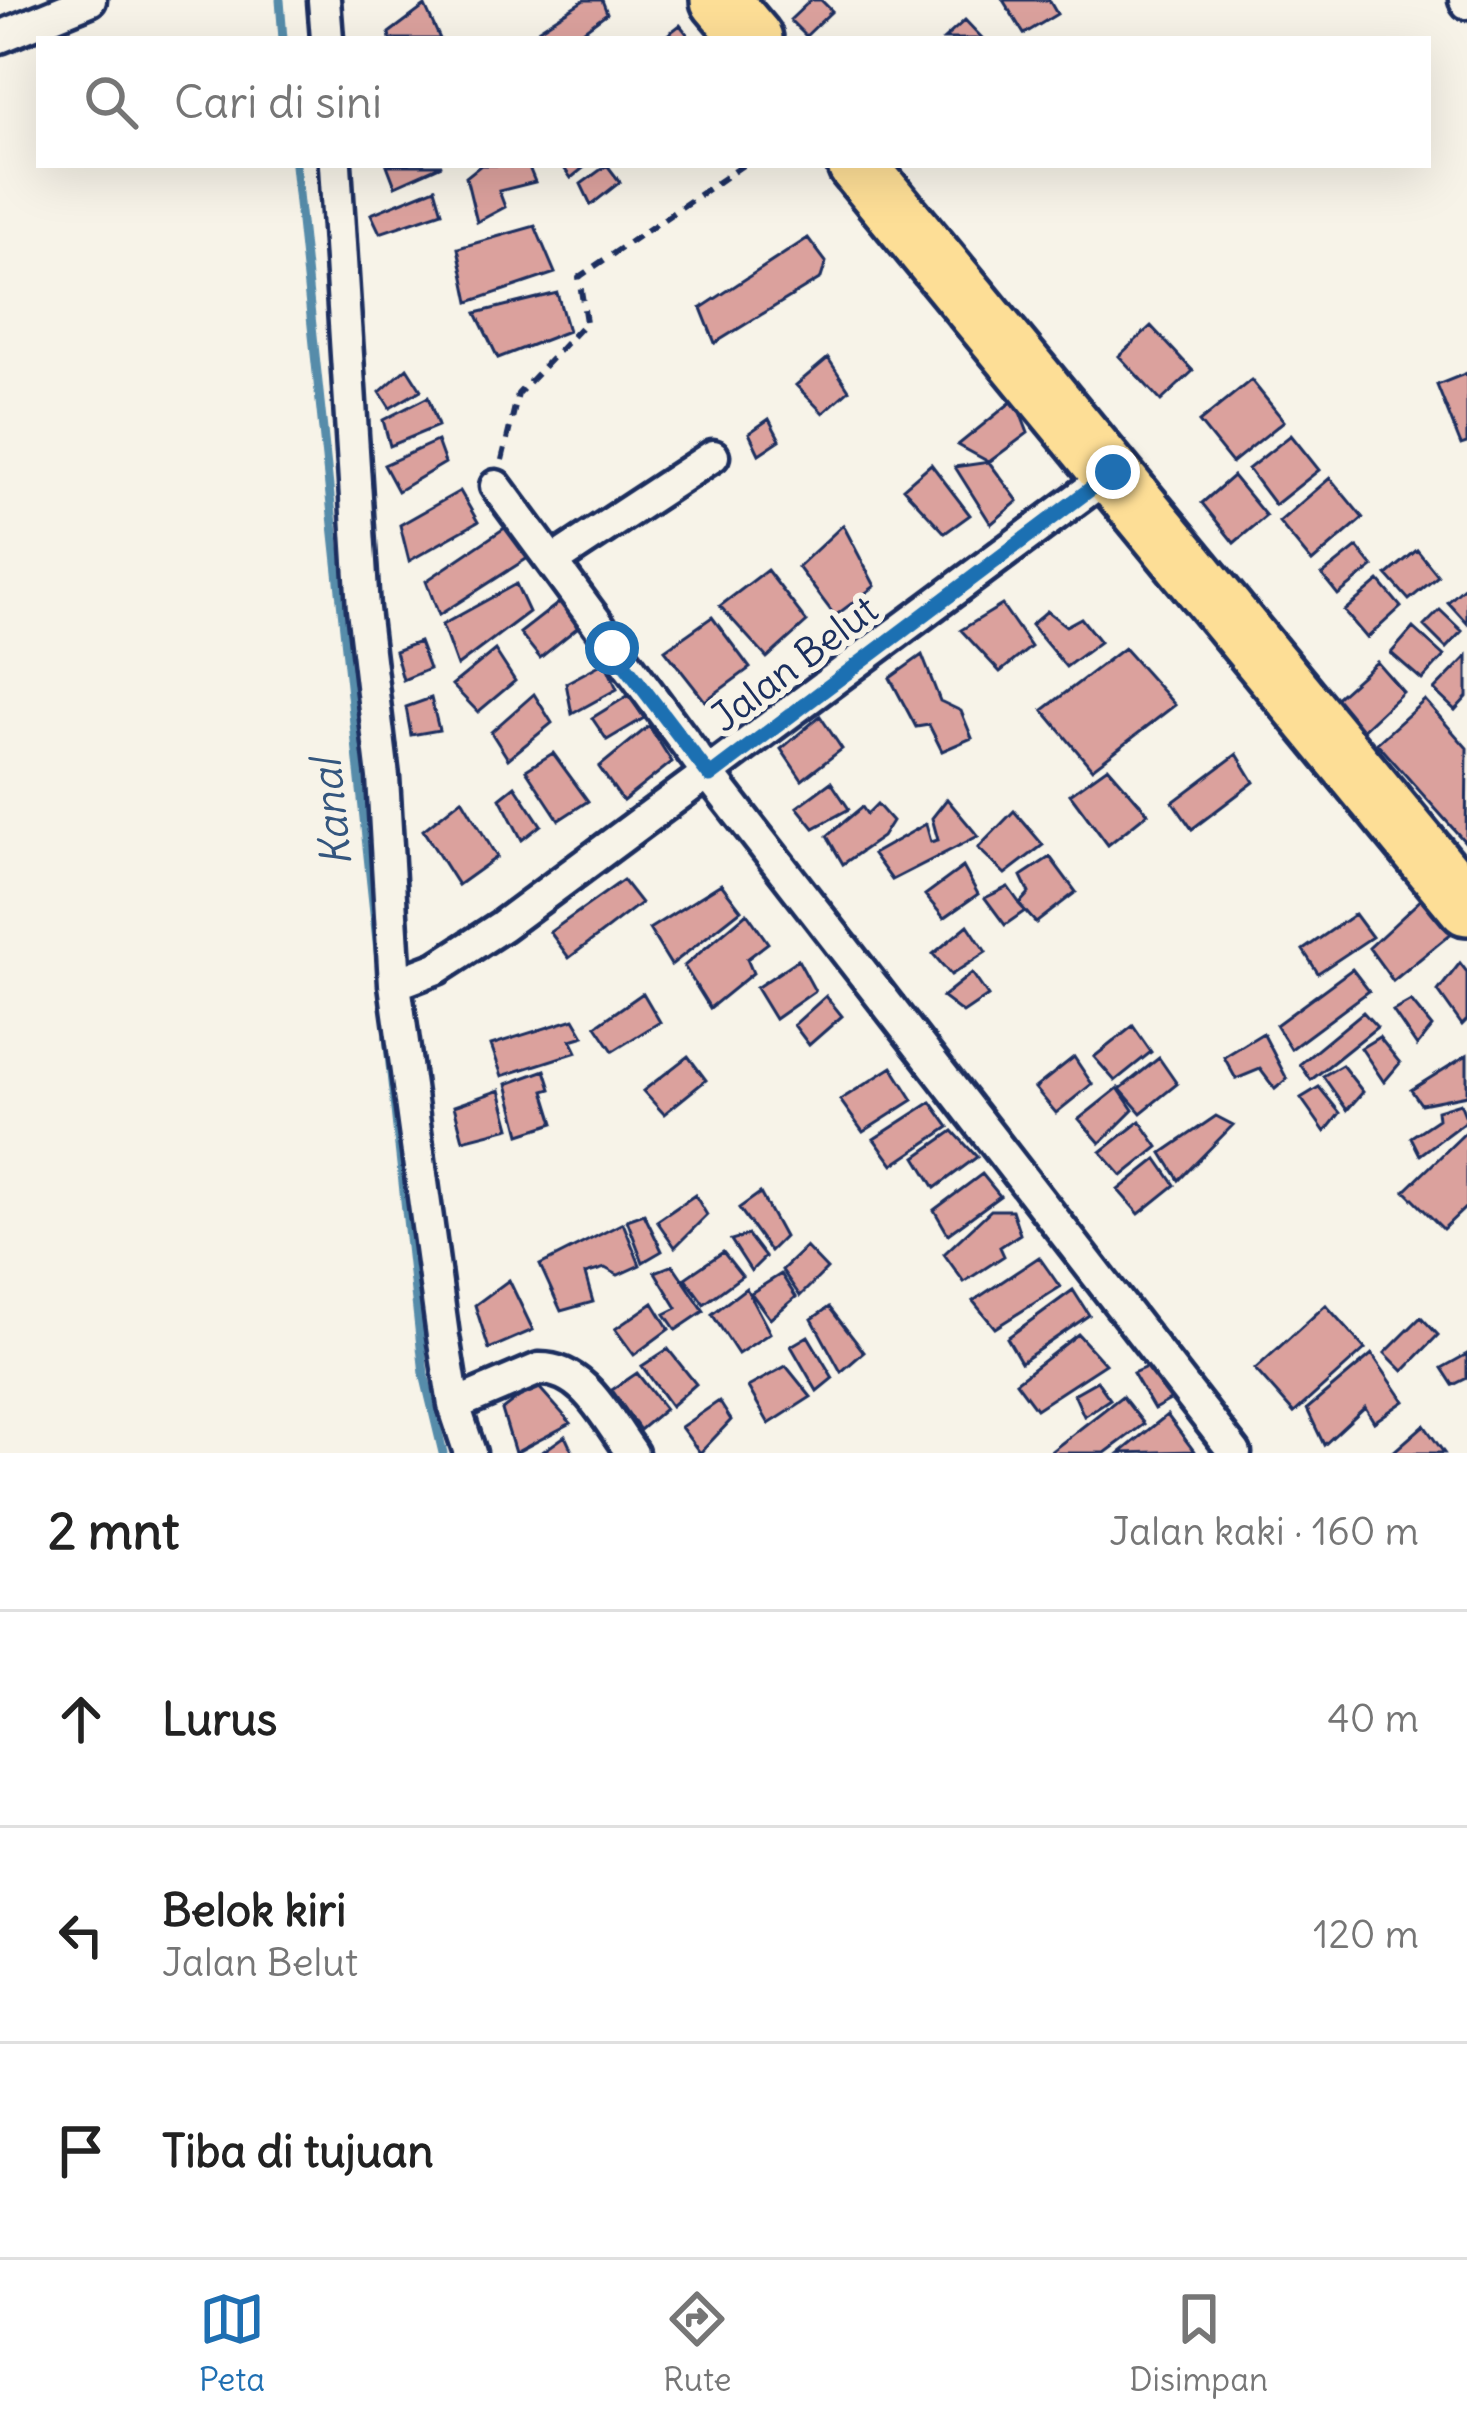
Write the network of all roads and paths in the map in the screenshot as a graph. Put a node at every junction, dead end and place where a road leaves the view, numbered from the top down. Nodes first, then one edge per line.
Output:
1 (90, 0) edge
2 (324, 0) edge
3 (720, 0) edge
4 (327, 36) edge
5 (750, 36) edge
6 (0, 37) edge
7 (335, 168) edge
8 (739, 168) edge
9 (860, 168) edge
10 (713, 455) dead end
11 (1113, 472) junction
12 (496, 486) joint
13 (555, 560) junction
14 (710, 776) junction
15 (1467, 906) edge
16 (395, 984) junction
17 (454, 1405) junction
18 (470, 1453) edge
19 (632, 1453) edge
20 (1235, 1453) edge

1 - 6 street
2 - 4 street
3 - 5 highway
7 - 16 street
8 - 12 path
9 - 11 highway
10 - 13 street
11 - 14 street, Jalan Belut
11 - 15 highway
12 - 13 street
13 - 14 street
14 - 16 street, Jalan Belut
14 - 20 street
16 - 17 street
17 - 18 street
17 - 19 street

